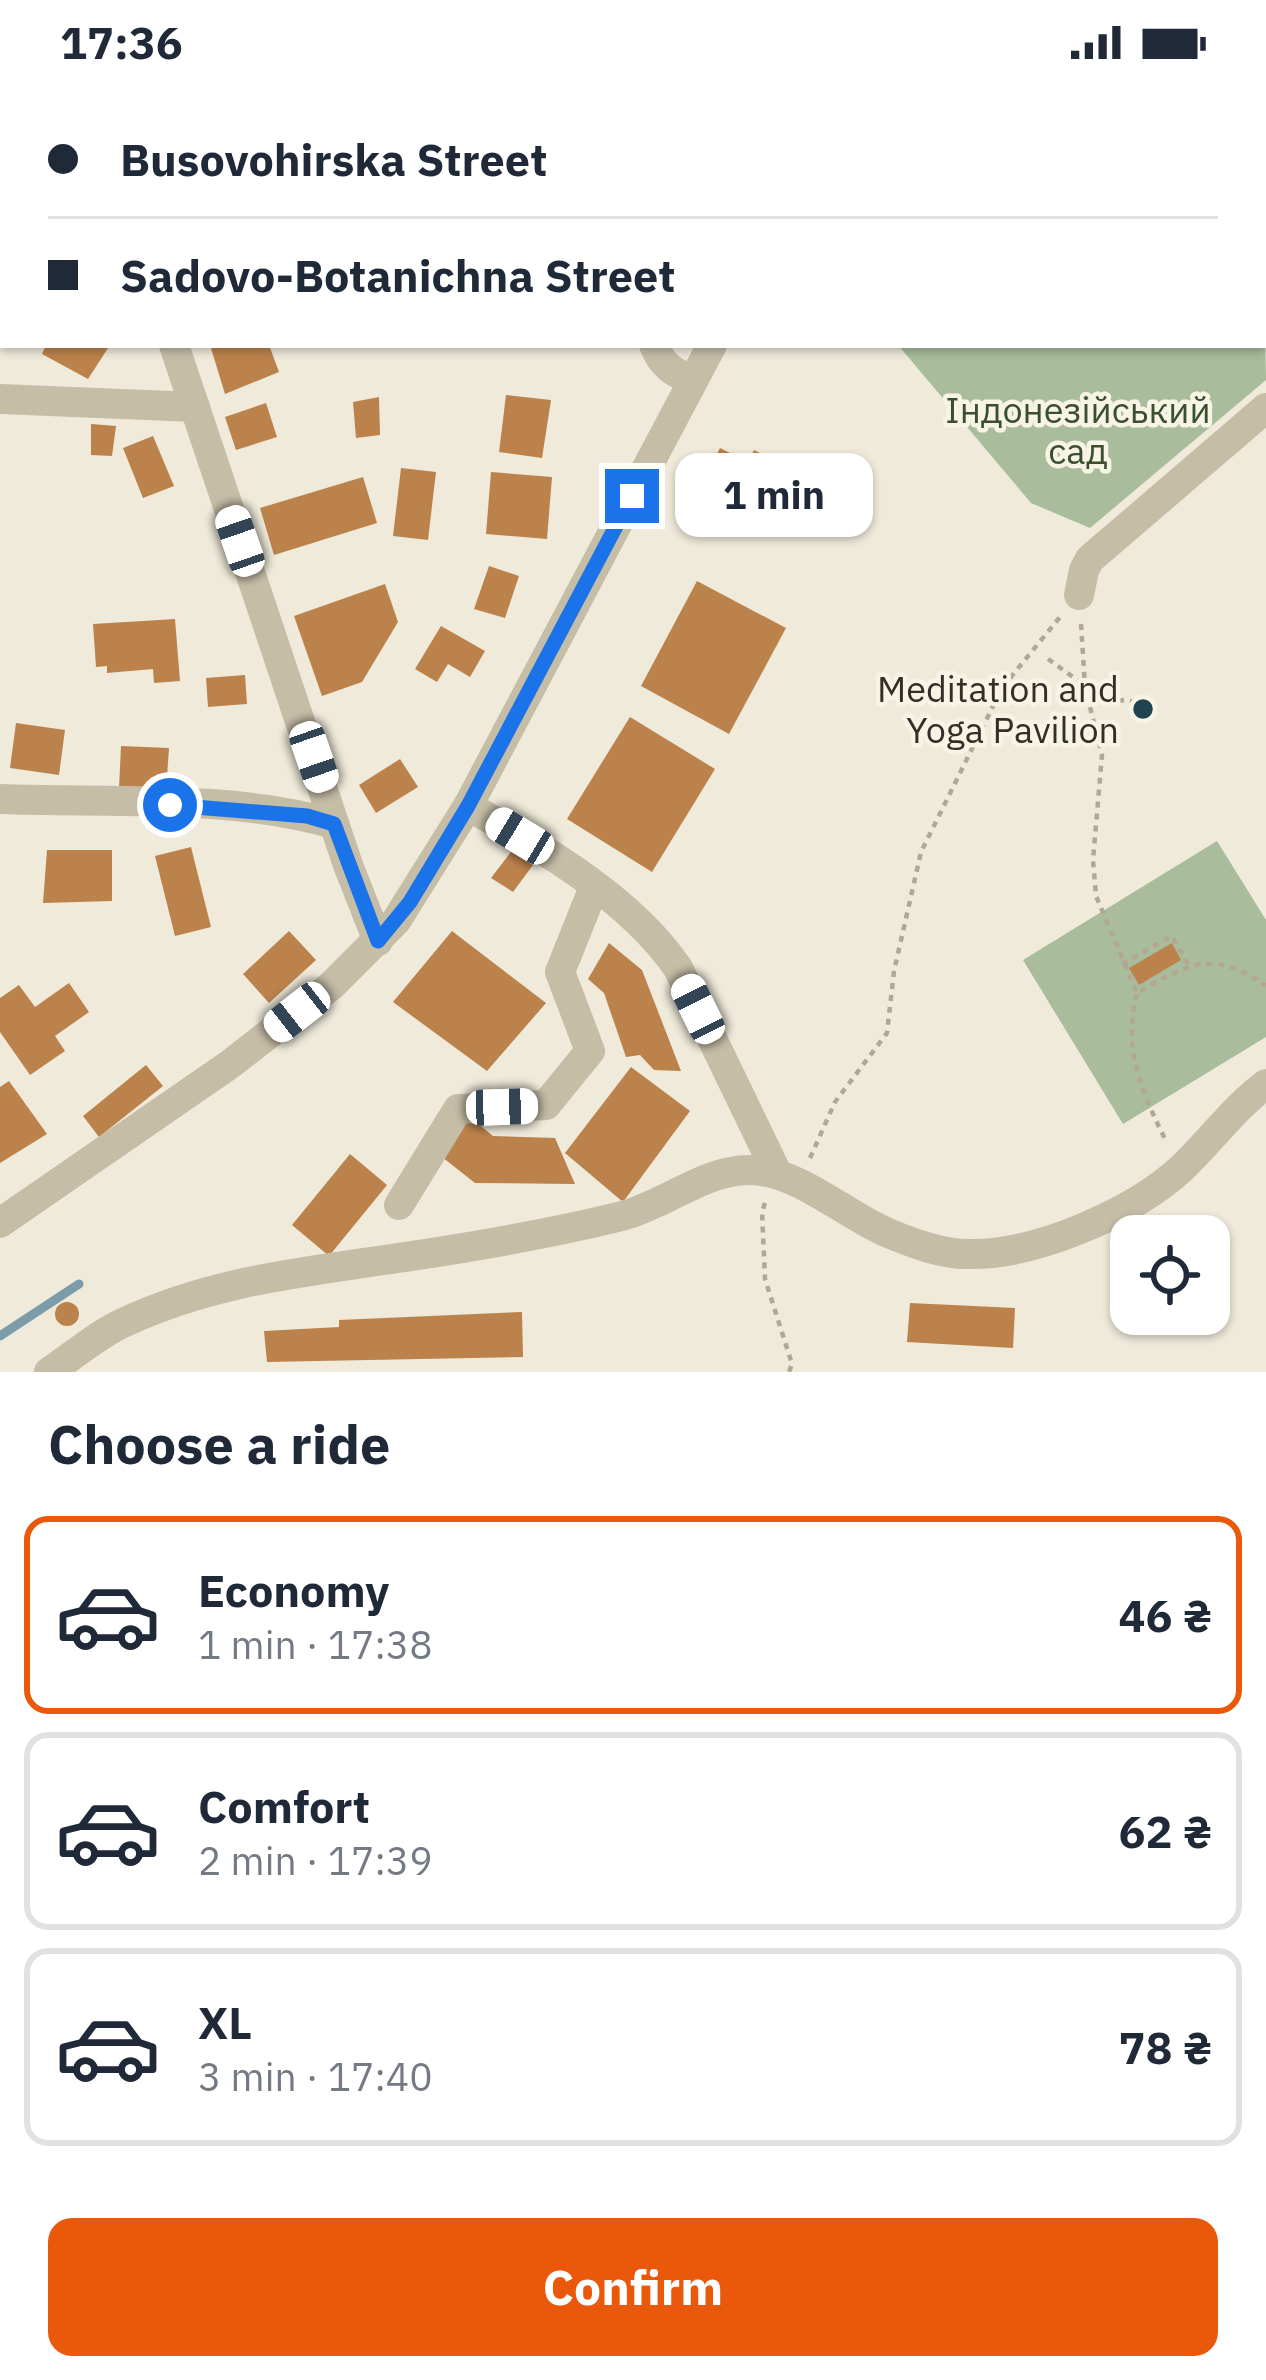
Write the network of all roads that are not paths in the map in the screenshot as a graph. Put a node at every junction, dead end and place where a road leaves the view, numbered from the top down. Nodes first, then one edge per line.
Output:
1 (175, 348) edge
2 (655, 348) edge
3 (710, 348) edge
4 (693, 380) junction
5 (0, 399) edge
6 (195, 407) junction
7 (1266, 408) edge
8 (1079, 595) road end
9 (0, 800) edge
10 (468, 806) junction
11 (334, 824) junction
12 (593, 887) junction
13 (378, 941) junction
14 (1266, 1084) edge
15 (786, 1177) junction
16 (399, 1205) dead end
17 (2, 1220) edge
18 (49, 1372) edge

1 - 6 street
2 - 4 street
3 - 4 street
4 - 10 street
5 - 6 street
6 - 11 street
7 - 8 street
9 - 11 street
10 - 12 street
10 - 13 street
11 - 13 street
12 - 15 street
12 - 16 street
13 - 17 street
14 - 15 street
15 - 18 street

